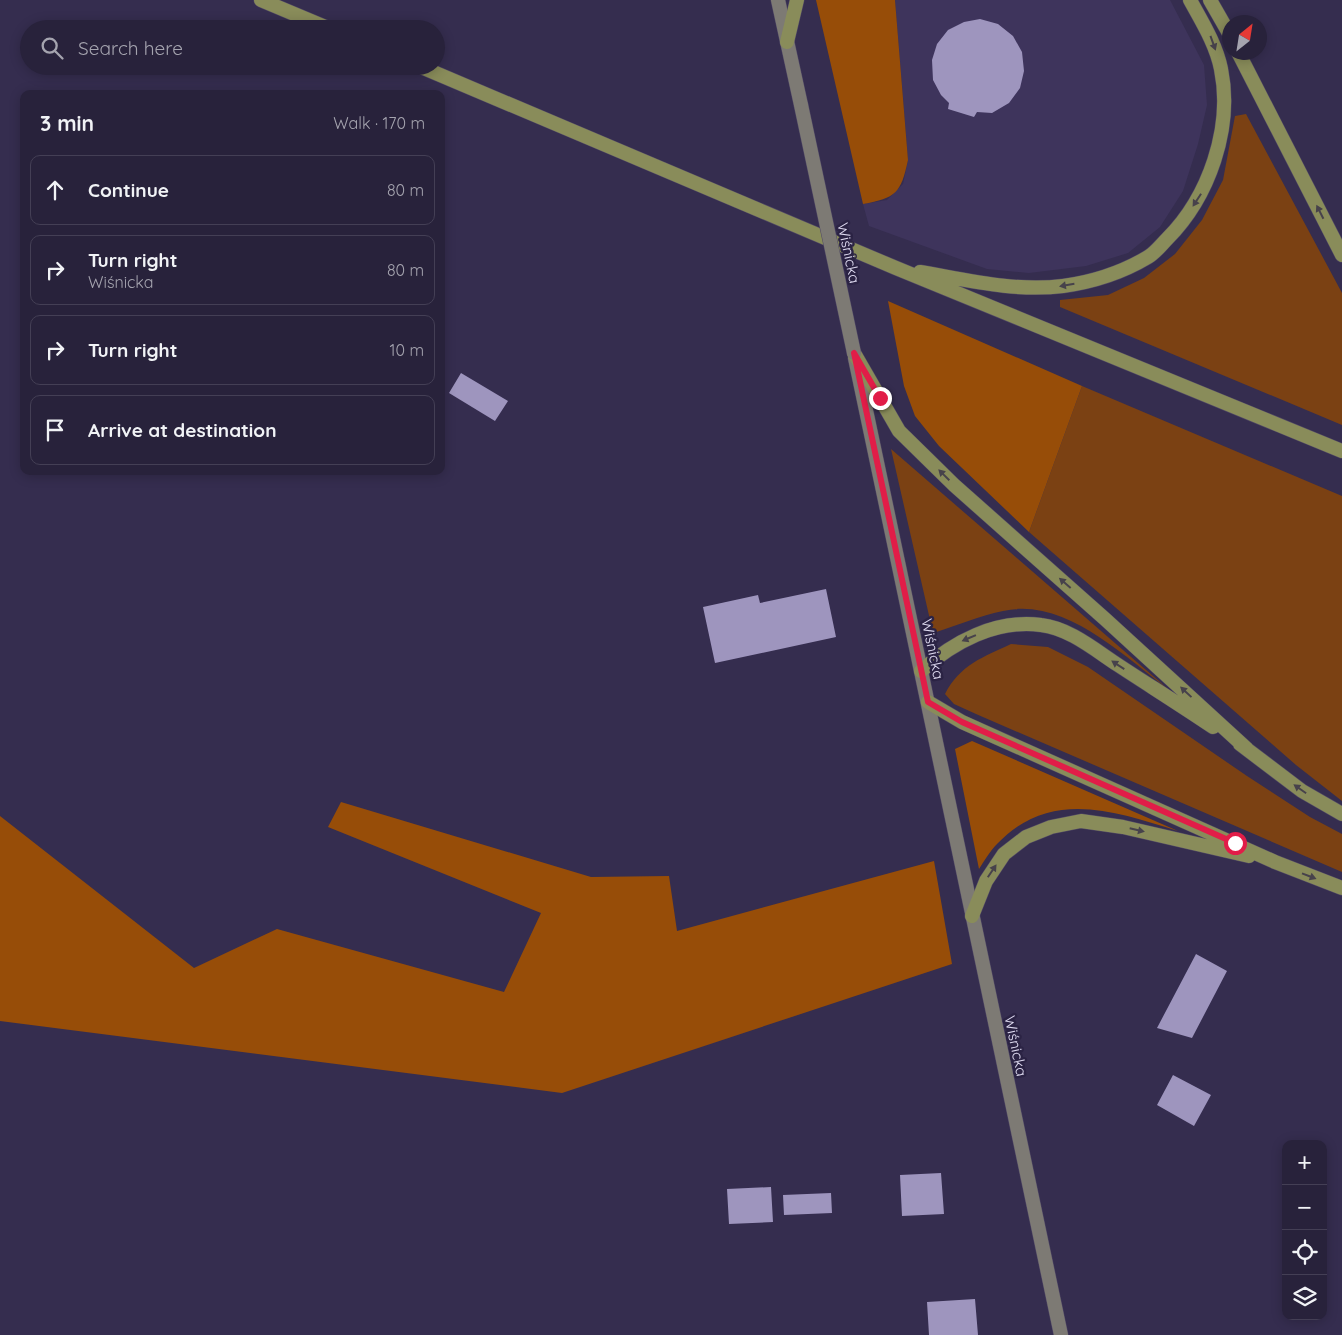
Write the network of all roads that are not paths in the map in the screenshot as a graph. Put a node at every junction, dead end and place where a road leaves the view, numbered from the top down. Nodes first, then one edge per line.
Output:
1 (261, 0) edge
2 (778, 0) edge
3 (797, 0) edge
4 (1190, 0) edge
5 (1210, 0) edge
6 (309, 20) edge
7 (1222, 21) edge
8 (787, 42) junction
9 (1242, 60) edge
10 (440, 75) edge
11 (1342, 255) edge
12 (896, 268) junction
13 (854, 353) junction
14 (1342, 451) edge
15 (921, 671) junction
16 (928, 702) junction
17 (1247, 749) junction
18 (1342, 814) edge
19 (1275, 862) junction
20 (1342, 888) edge
21 (972, 916) junction
22 (1061, 1335) edge

1 - 6 main road
2 - 8 main road, Wiśnicka
3 - 8 main road
4 -> 12 main road
5 - 7 main road
8 - 13 main road, Wiśnicka, bridge
11 -> 9 main road
10 - 12 main road
12 - 14 main road
13 - 15 main road, Wiśnicka
17 -> 13 main road
15 - 16 main road, Wiśnicka
17 -> 15 main road
16 - 19 main road
16 - 21 main road, Wiśnicka
18 -> 17 main road
19 -> 20 main road
21 -> 19 main road
21 - 22 main road, Wiśnicka

